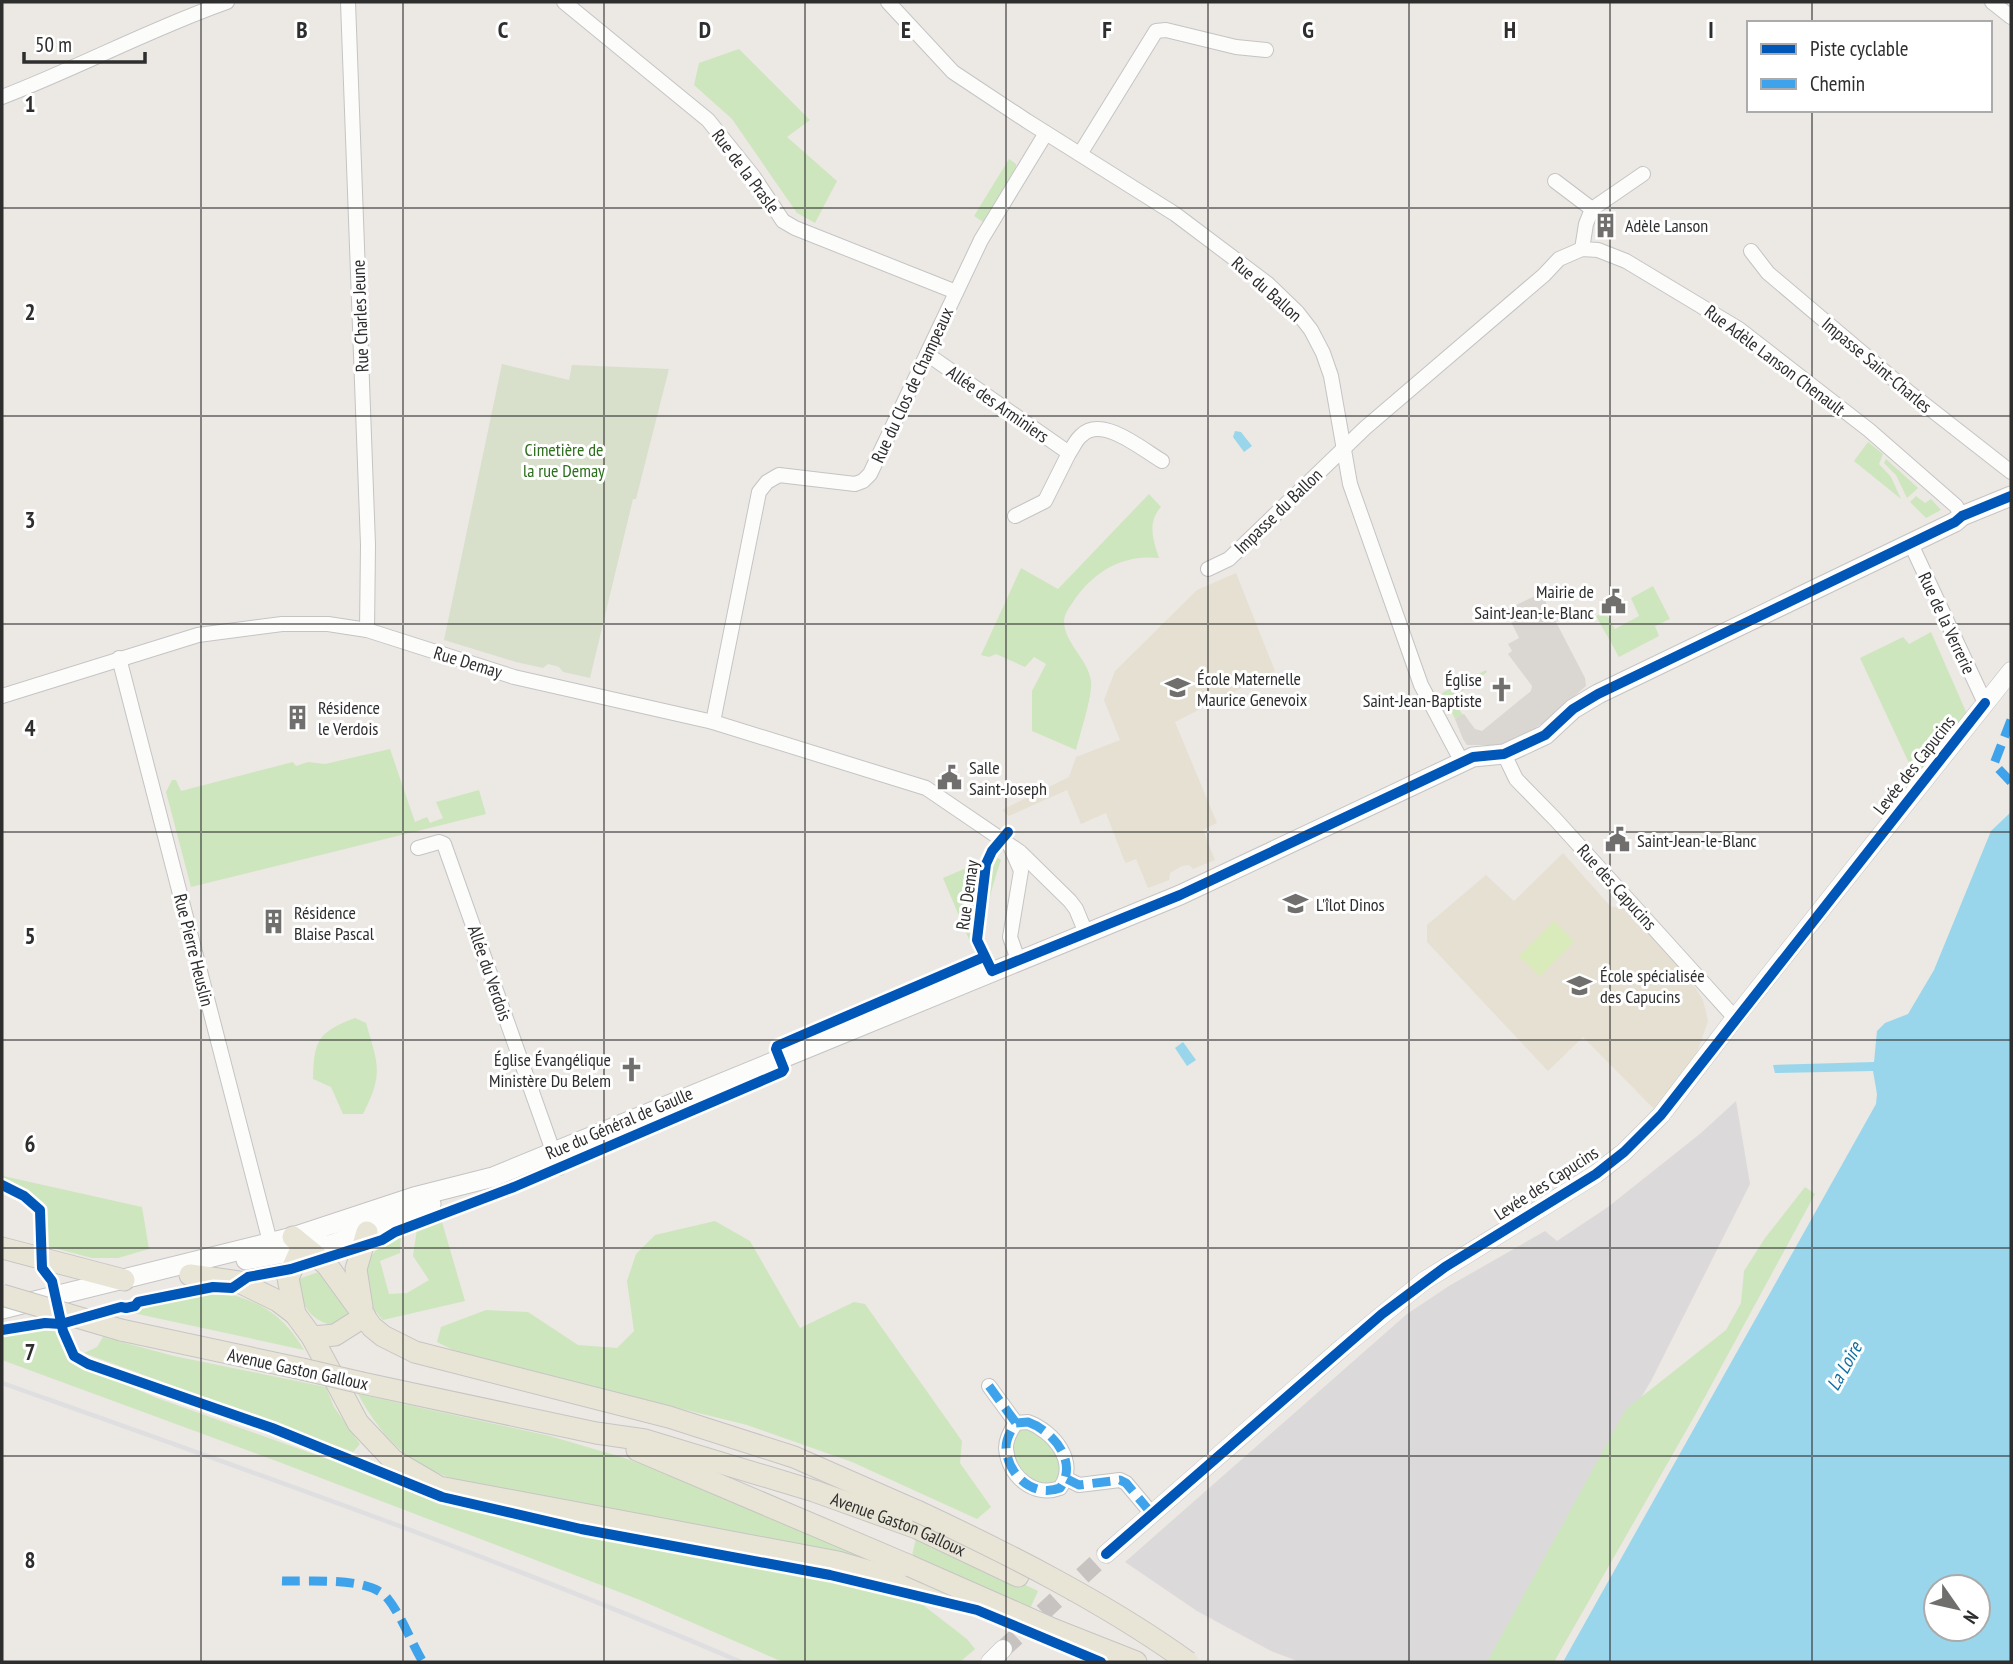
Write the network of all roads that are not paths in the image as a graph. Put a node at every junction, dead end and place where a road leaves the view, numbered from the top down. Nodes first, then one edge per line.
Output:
1 (227, 2) edge
2 (348, 2) edge
3 (564, 2) edge
4 (888, 2) edge
5 (1992, 2) edge
6 (2011, 17) edge
7 (1266, 50) dead end
8 (2, 97) edge
9 (1046, 133) junction
10 (1080, 154) junction
11 (1643, 174) dead end
12 (1555, 181) dead end
13 (1592, 209) junction
14 (1582, 249) junction
15 (1751, 251) dead end
16 (956, 292) junction
17 (926, 354) junction
18 (1344, 448) junction
19 (1069, 453) junction
20 (1162, 461) dead end
21 (2011, 471) edge
22 (2011, 496) edge
23 (1015, 516) dead end
24 (1962, 516) junction
25 (1910, 542) junction
26 (1208, 569) dead end
27 (367, 631) junction
28 (119, 658) junction
29 (2011, 671) edge
30 (2, 696) edge
31 (1985, 703) junction
32 (713, 722) junction
33 (1504, 754) junction
34 (1462, 762) junction
35 (418, 848) dead end
36 (1011, 848) junction
37 (1021, 878) junction
38 (1048, 878) junction
39 (1086, 933) junction
40 (1018, 960) junction
41 (1735, 1018) junction
42 (556, 1159) junction
43 (493, 1177) junction
44 (367, 1231) junction
45 (270, 1242) junction
46 (302, 1246) junction
47 (2, 1248) edge
48 (190, 1275) junction
49 (116, 1282) junction
50 (2, 1295) edge
51 (2, 1309) edge
52 (295, 1314) junction
53 (365, 1316) junction
54 (2, 1320) edge
55 (312, 1337) junction
56 (989, 1386) dead end
57 (1016, 1423) junction
58 (596, 1433) junction
59 (1067, 1479) junction
60 (1152, 1514) junction
61 (917, 1519) junction
62 (1106, 1554) tunnel mouth
63 (1055, 1630) junction
64 (1136, 1662) edge
65 (1186, 1662) edge

1 - 8 street
2 - 27 street, Rue Charles Jeune
3 - 16 street, Rue de la Prasle
4 - 9 street, Rue du Ballon
5 - 6 street
7 - 10 street
9 - 10 street, Rue du Ballon
9 - 16 street, Rue du Clos de Champeaux
10 - 18 street, Rue du Ballon
11 - 13 street
12 - 13 street
13 - 14 street
14 - 18 street
14 - 24 street, Rue Adèle Lanson Chenault
15 - 21 street, Impasse Saint-Charles
16 - 17 street, Rue du Clos de Champeaux
17 - 19 street, Allée des Arminiers
17 - 32 street, Rue du Clos de Champeaux
18 - 26 street, Impasse du Ballon
18 - 34 street, Rue du Ballon
19 - 20 street, Allée des Arminiers
19 - 23 street, Allée des Arminiers
22 - 24 main road
24 - 25 main road
25 - 31 street, Rue de la Verrerie
25 - 33 main road
27 - 28 street, Rue Demay
27 - 32 street, Rue Demay
28 - 30 street, Rue Demay
28 - 45 street, Rue Pierre Heuslin
29 - 31 street, Levée des Capucins
31 - 41 street, Levée des Capucins
32 - 36 street, Rue Demay
33 - 34 main road
33 - 41 street, Rue des Capucins
34 - 39 main road
35 - 42 street, Allée du Verdois
36 - 37 street
36 - 38 street, Rue Demay
37 - 38 street
37 - 40 street
38 - 39 street, Rue Demay
39 - 40 main road
40 - 42 main road
41 - 60 street, Levée des Capucins
42 - 43 main road
43 - 44 main road
43 - 46 main road
44 - 46 main road
44 - 53 main road
45 - 46 main road
45 - 49 main road
46 - 48 main road
46 - 52 main road
46 - 53 main road
47 - 49 main road
48 - 52 main road
48 - 54 main road
49 - 51 main road
50 - 58 main road, Avenue Gaston Galloux, bridge
52 - 55 main road
53 - 55 main road
53 - 61 main road
55 - 63 main road, bridge
56 - 57 street
57 - 59 street
57 - 59 street
58 - 61 main road, Avenue Gaston Galloux
58 - 63 main road, Avenue Gaston Galloux, bridge
59 - 60 street
60 - 62 street, Levée des Capucins
61 - 65 main road, Avenue Gaston Galloux, bridge
63 - 64 main road, Avenue Gaston Galloux

